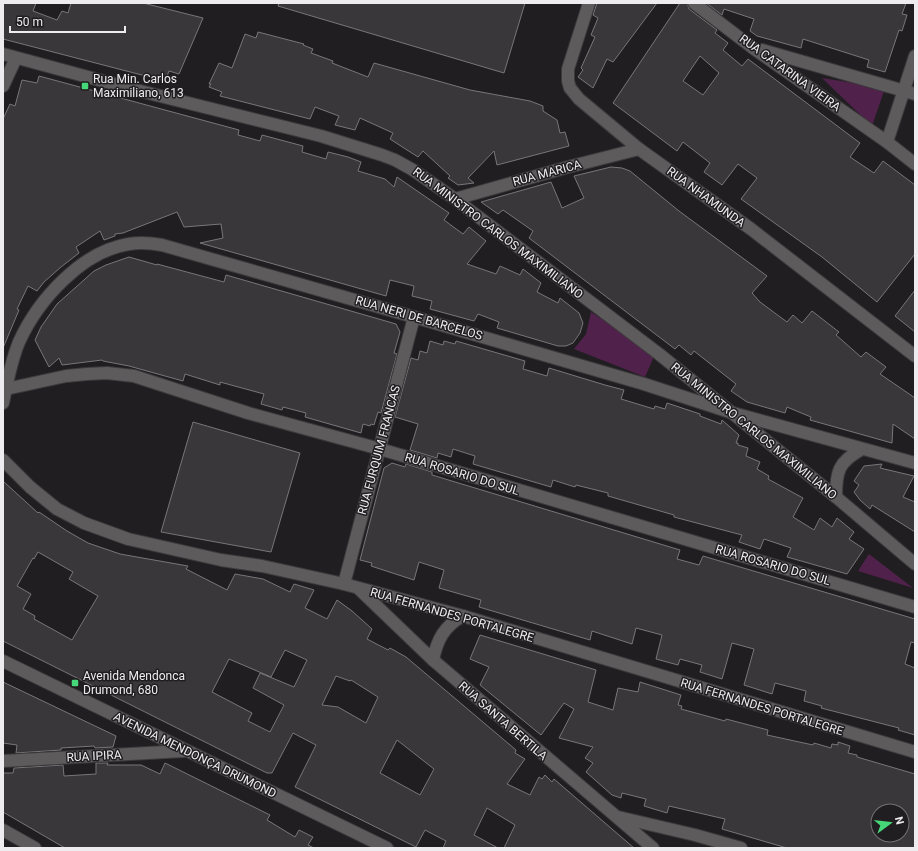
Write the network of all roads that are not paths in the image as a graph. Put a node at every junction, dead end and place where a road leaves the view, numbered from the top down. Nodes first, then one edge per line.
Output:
1 (589, 3) edge
2 (694, 3) edge
3 (753, 48) junction
4 (3, 54) edge
5 (915, 56) edge
6 (16, 58) junction
7 (3, 86) edge
8 (910, 92) edge
9 (887, 142) junction
10 (639, 149) junction
11 (915, 164) edge
12 (455, 199) junction
13 (414, 316) junction
14 (915, 356) edge
15 (6, 389) junction
16 (3, 403) edge
17 (732, 413) junction
18 (380, 449) junction
19 (862, 449) junction
20 (3, 460) edge
21 (915, 463) edge
22 (836, 497) junction
23 (915, 564) edge
24 (344, 584) junction
25 (358, 588) junction
26 (915, 607) edge
27 (463, 616) junction
28 (433, 660) junction
29 (3, 661) edge
30 (185, 751) junction
31 (915, 752) edge
32 (3, 761) edge
33 (616, 817) junction
34 (3, 830) edge
35 (35, 848) edge
36 (386, 848) edge
37 (653, 848) edge
38 (741, 848) edge

1 - 10 street, RUA NHAMUNDA
2 - 3 street, RUA CATARINA VIEIRA
3 - 8 street
3 - 9 street, RUA CATARINA VIEIRA
4 - 6 street, RUA MINISTRO CARLOS MAXIMILIANO
5 - 8 street
6 - 7 street
6 - 12 street, RUA MINISTRO CARLOS MAXIMILIANO
8 - 9 street
9 - 11 street, RUA CATARINA VIEIRA
10 - 12 street, RUA MARICA
10 - 14 street, RUA NHAMUNDA
12 - 17 street, RUA MINISTRO CARLOS MAXIMILIANO
13 - 15 street, RUA NERI DE BARCELOS
13 - 17 street, RUA NERI DE BARCELOS
13 - 18 street, RUA FURQUIM FRANCAS
15 - 16 street, RUA NERI DE BARCELOS
15 - 18 street, RUA ROSARIO DO SUL
17 - 19 street, RUA NERI DE BARCELOS
17 - 22 street, RUA MINISTRO CARLOS MAXIMILIANO
18 - 24 street, RUA FURQUIM FRANCAS
18 - 26 street, RUA ROSARIO DO SUL
19 - 21 street, RUA NERI DE BARCELOS
19 - 22 street
20 - 24 street, RUA FERNANDES PORTALEGRE
22 - 23 street, RUA MINISTRO CARLOS MAXIMILIANO
24 - 25 street, RUA FERNANDES PORTALEGRE
25 - 27 street, RUA FERNANDES PORTALEGRE
25 - 28 street, RUA SANTA BERTILA
27 - 28 street
27 - 31 street, RUA FERNANDES PORTALEGRE
28 - 33 street, RUA SANTA BERTILA
29 - 30 street, AVENIDA MENDONÇA DRUMOND
30 - 32 street, RUA IPIRA
30 - 36 street, AVENIDA MENDONÇA DRUMOND
33 - 37 street, RUA SANTA BERTILA
33 - 38 street
34 - 35 street

